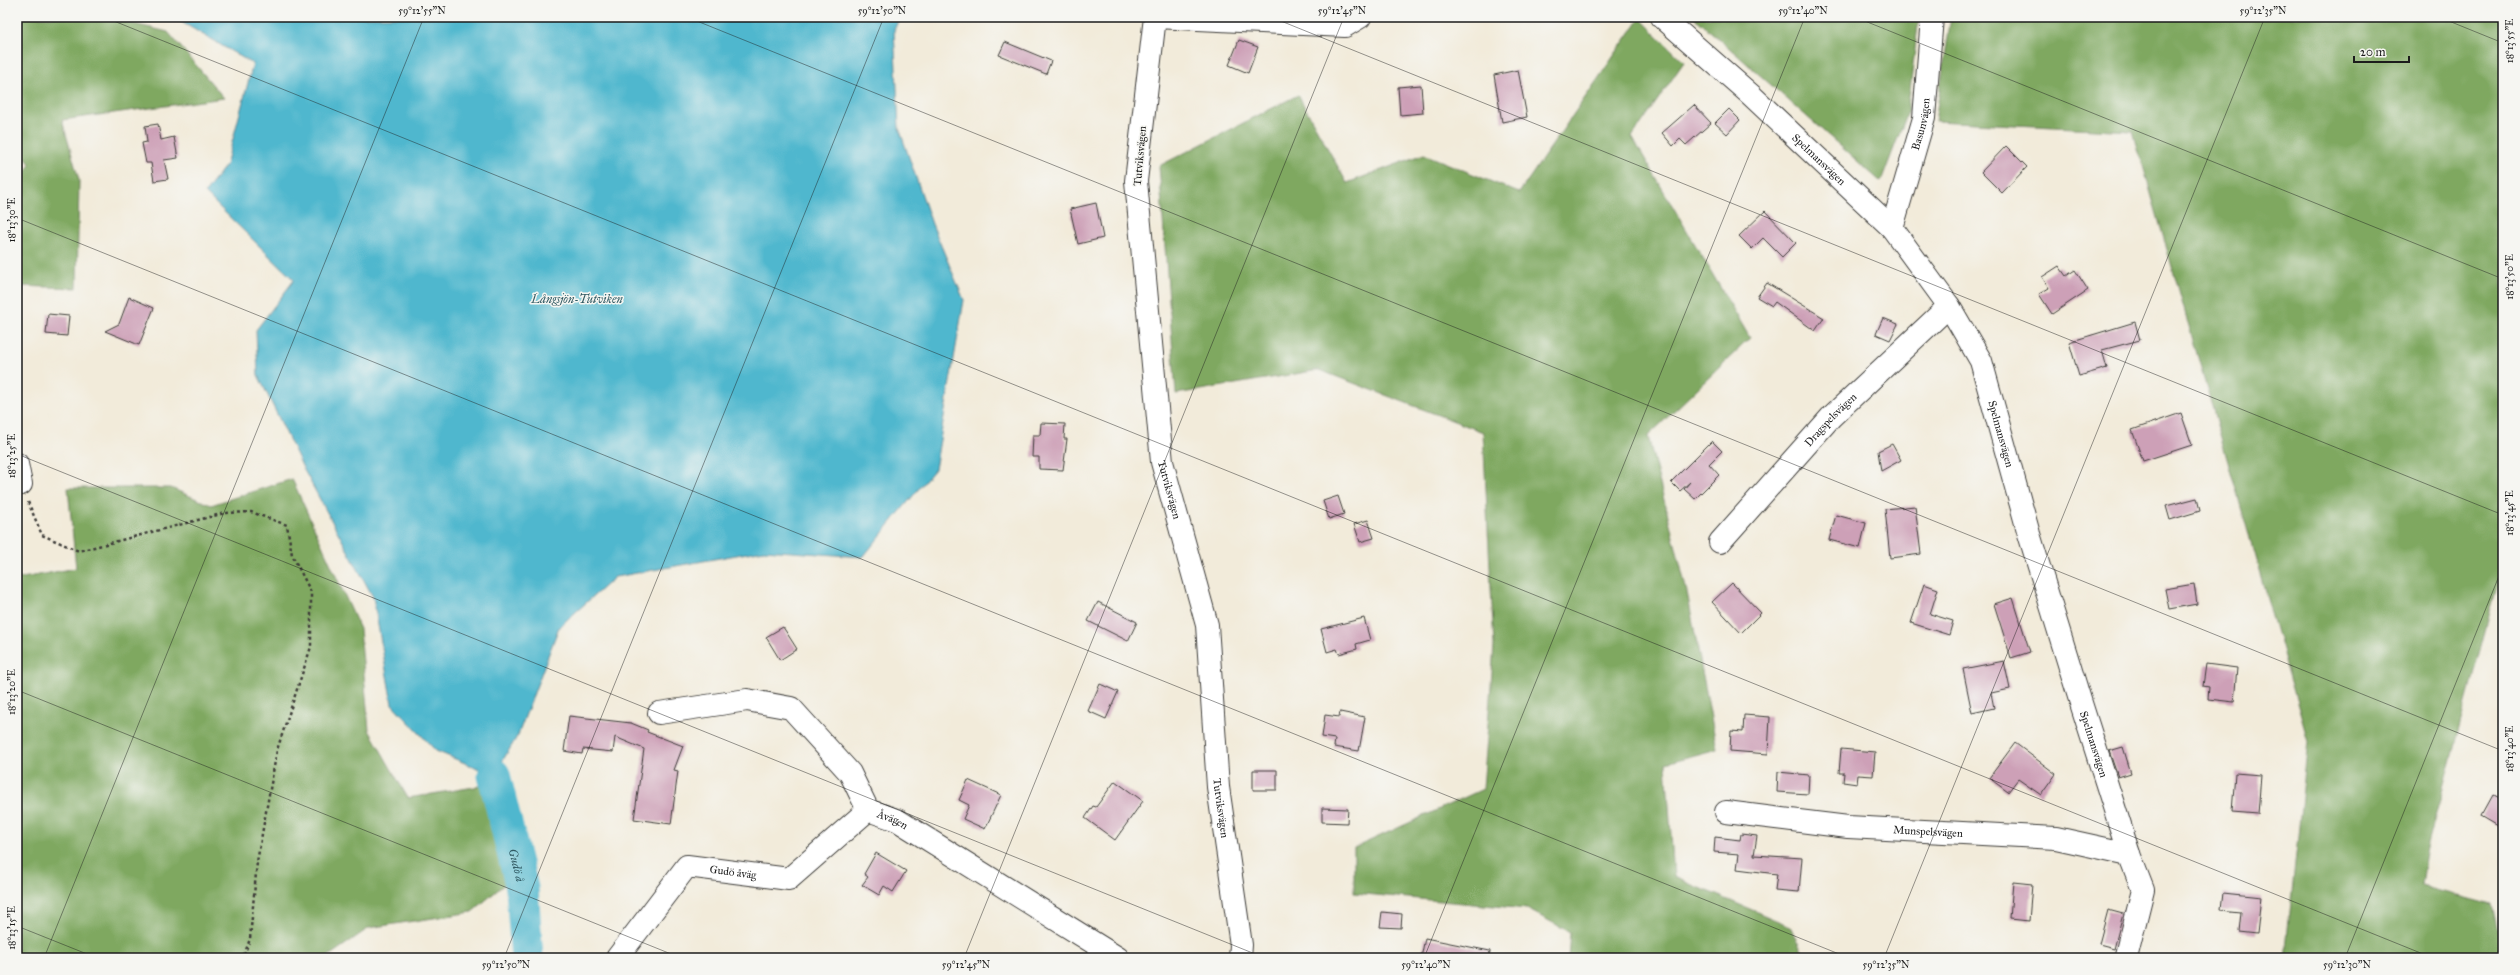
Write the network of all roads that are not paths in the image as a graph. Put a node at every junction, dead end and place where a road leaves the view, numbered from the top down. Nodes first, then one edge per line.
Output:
1 (1155, 17) edge
2 (1360, 17) edge
3 (1662, 17) edge
4 (1932, 17) edge
5 (1892, 228) junction
6 (1948, 306) junction
7 (1720, 542) dead end
8 (659, 713) dead end
9 (868, 810) junction
10 (1726, 812) dead end
11 (2129, 854) junction
12 (617, 958) edge
13 (1118, 958) edge
14 (1240, 958) edge
15 (2126, 958) edge

1 - 2 street
1 - 14 street, Tutviksvägen
3 - 5 street, Spelmansvägen
4 - 5 street, Basunvägen
5 - 6 street, Spelmansvägen
6 - 7 street, Dragspelsvägen
6 - 11 street, Spelmansvägen
8 - 9 street, Åvägen
9 - 12 street, Gudö åväg
9 - 13 street, Åvägen
10 - 11 street, Munspelsvägen
11 - 15 street, Spelmansvägen

